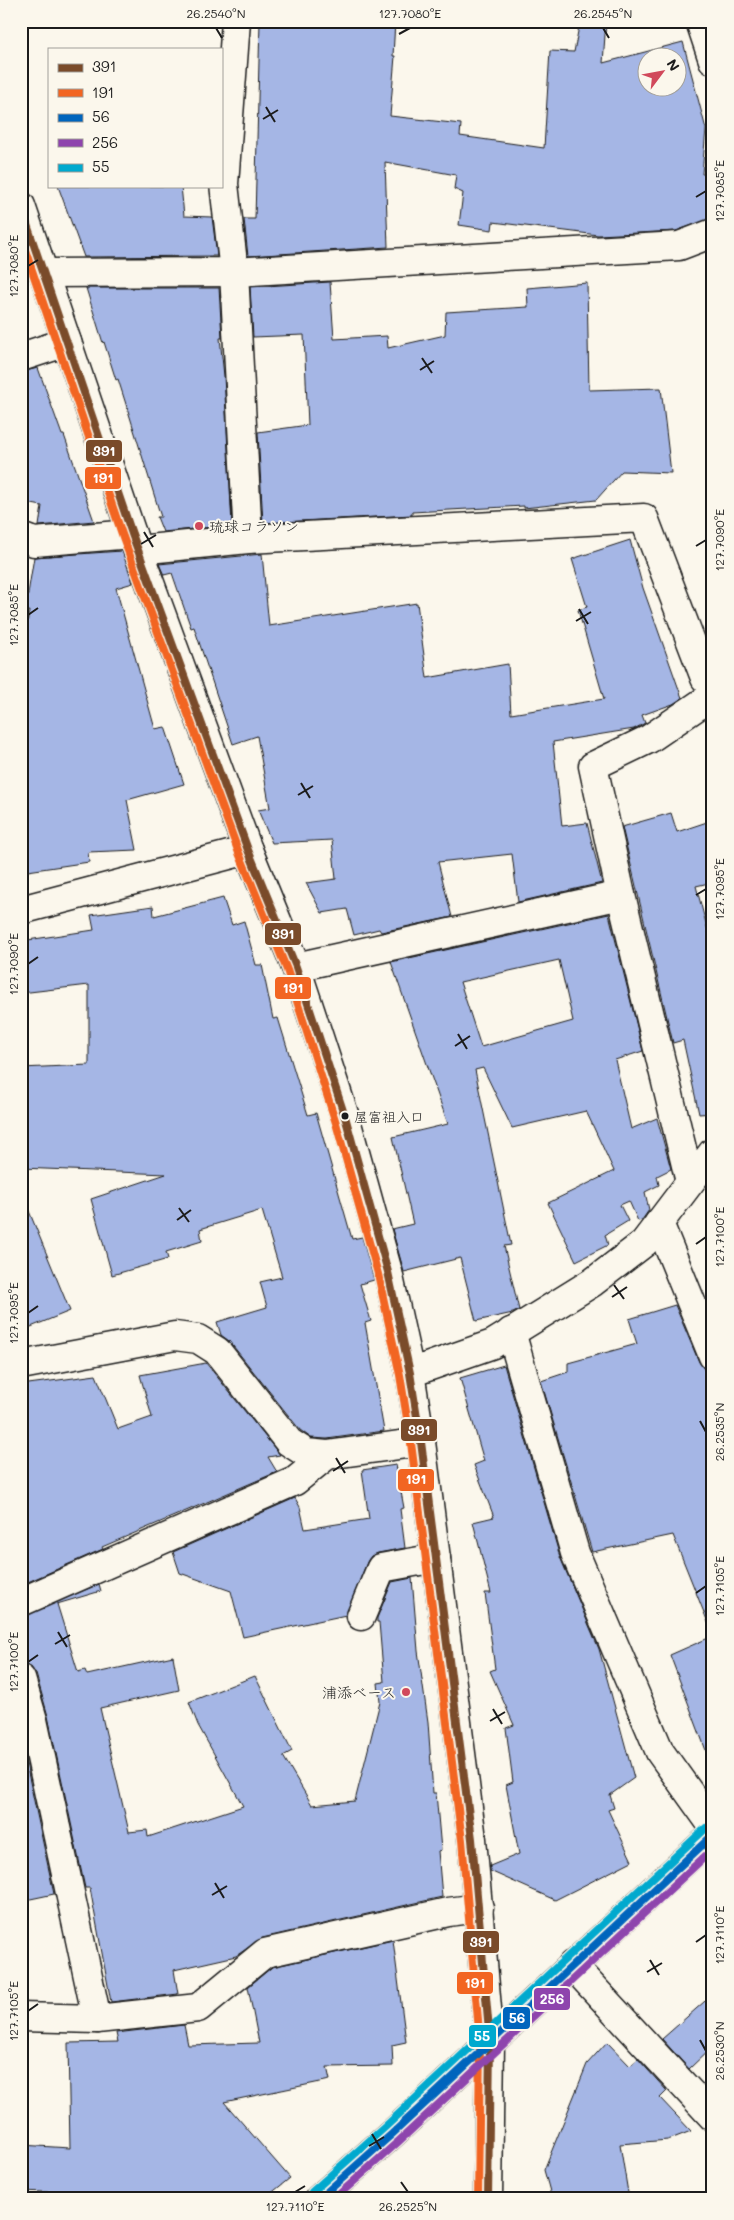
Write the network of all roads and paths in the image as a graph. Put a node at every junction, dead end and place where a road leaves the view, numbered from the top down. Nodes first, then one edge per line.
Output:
1 (236, 21) edge
2 (700, 21) edge
3 (713, 60) edge
4 (21, 206) edge
5 (713, 233) edge
6 (234, 272) junction
7 (44, 273) junction
8 (67, 342) junction
9 (21, 357) edge
10 (21, 537) edge
11 (248, 540) junction
12 (135, 542) junction
13 (711, 687) edge
14 (248, 850) junction
15 (621, 895) junction
16 (21, 910) edge
17 (296, 967) junction
18 (713, 1152) edge
19 (690, 1182) junction
20 (659, 1223) junction
21 (511, 1332) junction
22 (713, 1356) edge
23 (21, 1365) edge
24 (410, 1373) junction
25 (421, 1442) junction
26 (326, 1455) junction
27 (436, 1558) junction
28 (21, 1602) edge
29 (361, 1616) dead end
30 (21, 1680) edge
31 (713, 1826) edge
32 (713, 1835) edge
33 (479, 1908) junction
34 (572, 1965) junction
35 (21, 2017) edge
36 (97, 2019) junction
37 (490, 2042) junction
38 (713, 2117) edge
39 (319, 2199) edge
40 (488, 2199) edge

1 - 6 street
2 - 3 street
4 - 7 street
5 - 6 street
6 - 7 street
6 - 11 street
7 - 8 street
8 - 9 street
8 - 12 street
10 - 12 street
11 - 12 street
11 - 13 street
12 - 14 street
13 - 15 street
14 - 16 street
14 - 17 street
15 - 17 street
15 - 19 street
17 - 24 street
18 - 19 street
19 - 20 street
20 - 21 street
20 - 22 street
21 - 24 street
21 - 31 street
23 - 26 street
24 - 25 street
25 - 26 street
25 - 27 street
26 - 28 street
27 - 29 street
27 - 33 street
30 - 36 street
32 - 34 street
33 - 36 street
33 - 37 street
34 - 37 street
34 - 38 street
35 - 36 street
37 - 39 street
37 - 40 street

